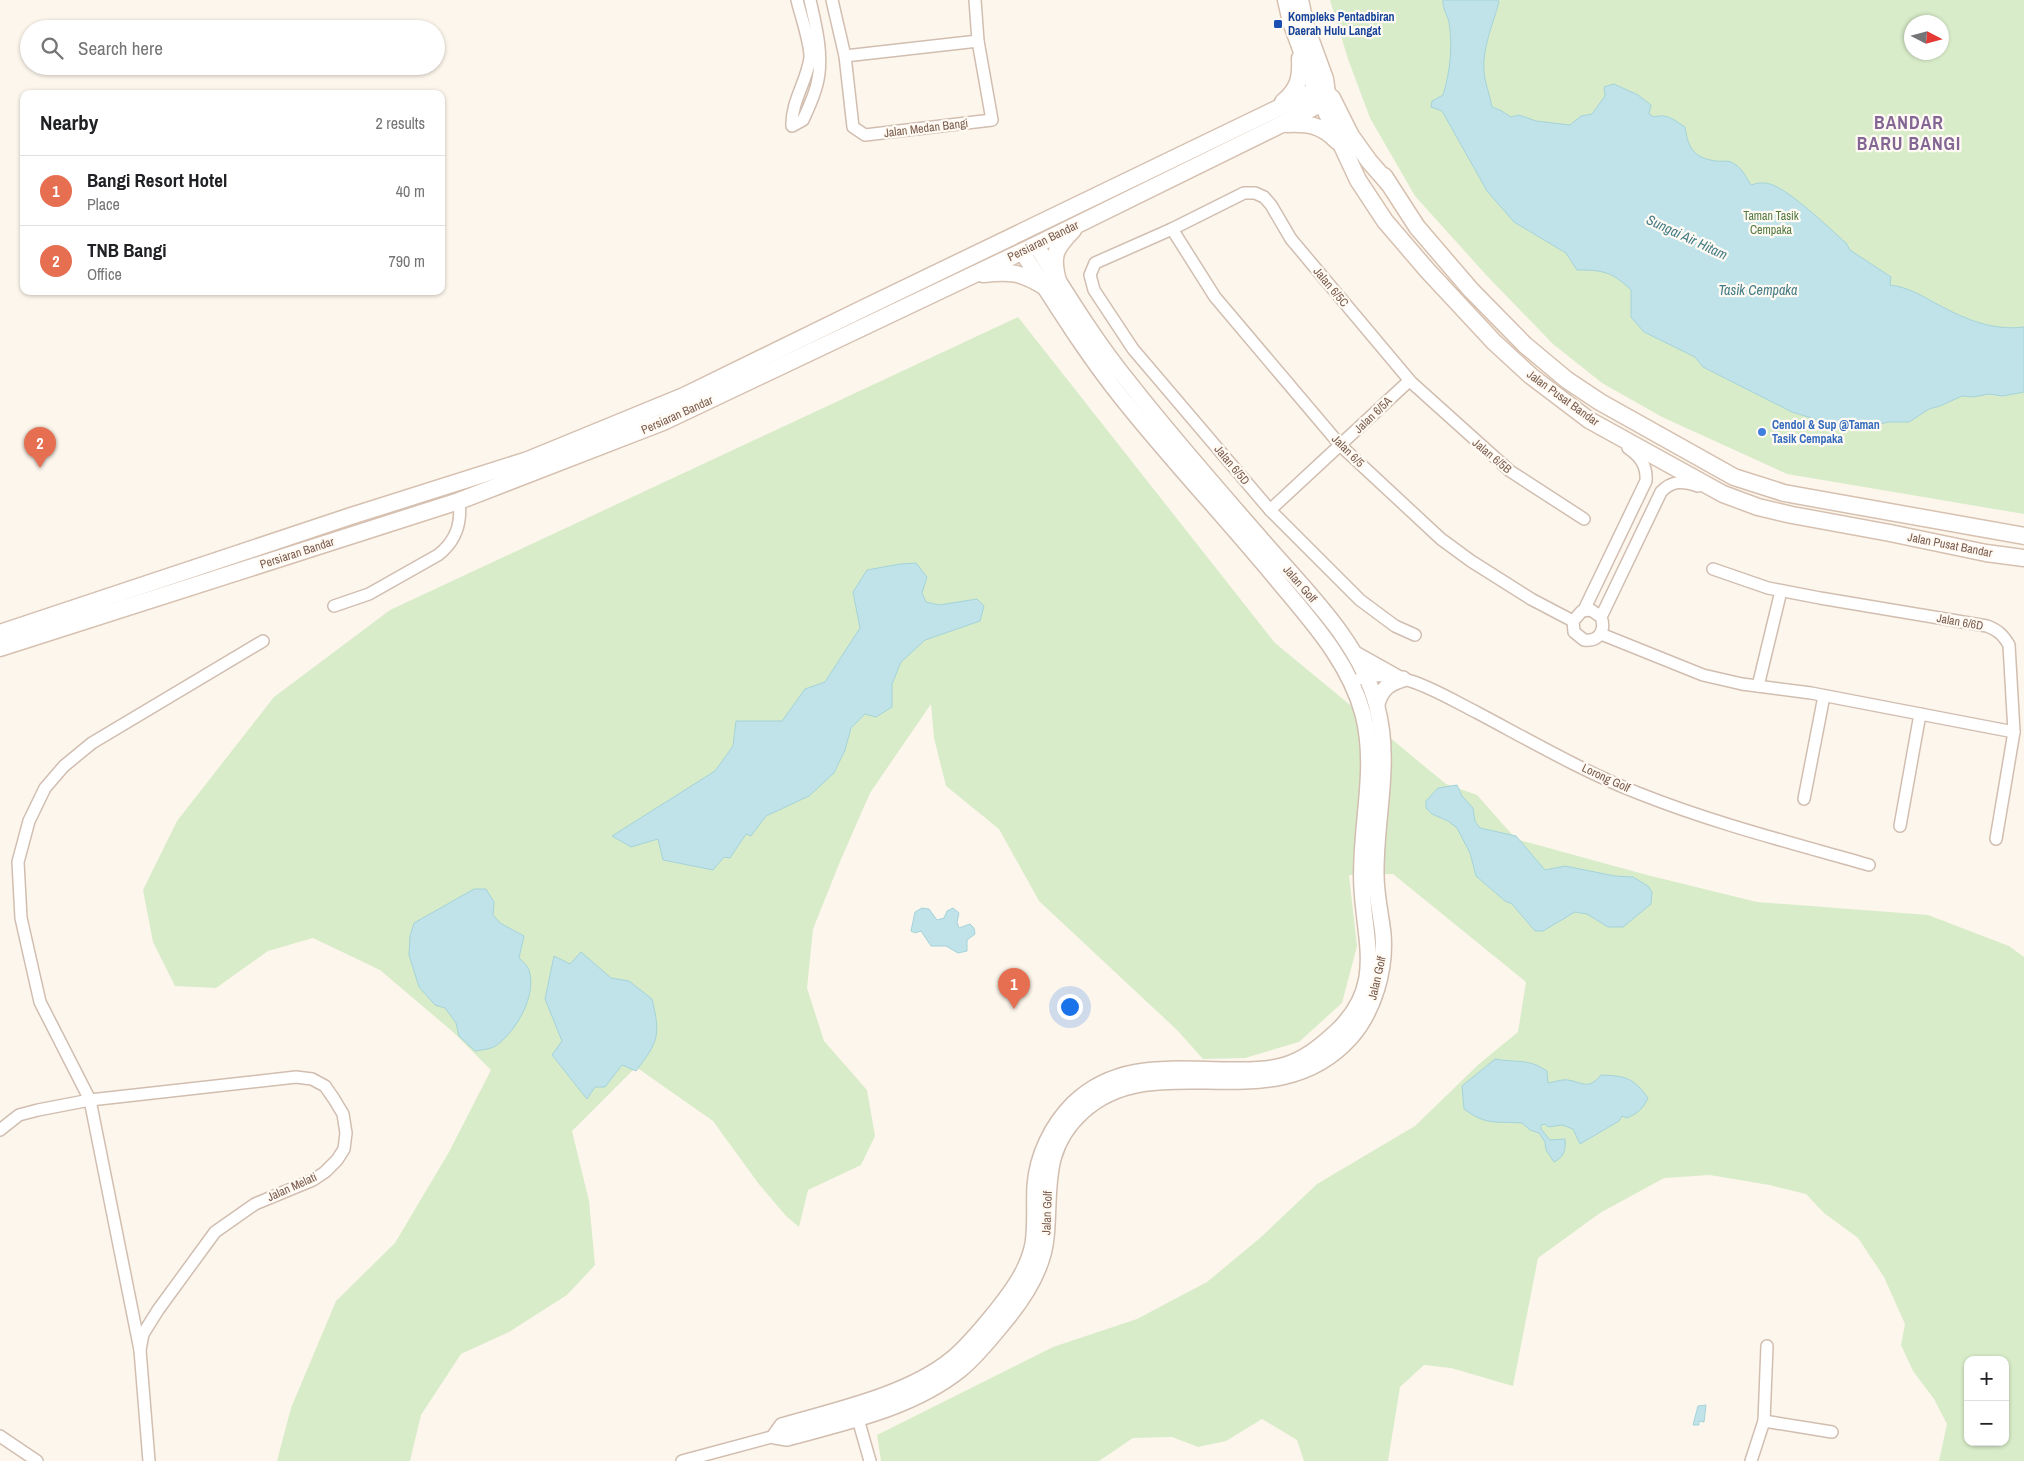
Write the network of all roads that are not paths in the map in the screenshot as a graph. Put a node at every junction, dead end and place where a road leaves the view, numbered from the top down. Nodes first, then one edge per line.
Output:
1 (797, 0) edge
2 (810, 0) edge
3 (832, 0) edge
4 (975, 0) edge
5 (1286, 0) edge
6 (1300, 0) edge
7 (1307, 0) edge
8 (978, 41) junction
9 (1298, 42) junction
10 (844, 56) junction
11 (1322, 95) junction
12 (1268, 114) junction
13 (1282, 124) junction
14 (1339, 142) junction
15 (1122, 184) junction
16 (1389, 184) junction
17 (1082, 222) junction
18 (1172, 229) junction
19 (1028, 246) junction
20 (973, 275) junction
21 (929, 277) junction
22 (1052, 284) junction
23 (1409, 380) junction
24 (1126, 392) junction
25 (1589, 420) junction
26 (1341, 446) junction
27 (1723, 494) junction
28 (459, 502) junction
29 (1270, 510) junction
30 (1584, 519) dead end
31 (2024, 536) edge
32 (2024, 558) edge
33 (1712, 569) dead end
34 (1781, 591) junction
35 (334, 606) dead end
36 (1584, 610) junction
37 (1601, 617) junction
38 (1573, 621) junction
39 (0, 633) edge
40 (1415, 634) dead end
41 (1601, 634) junction
42 (263, 640) dead end
43 (0, 648) edge
44 (1355, 654) junction
45 (1368, 676) junction
46 (1401, 678) junction
47 (1352, 682) junction
48 (1758, 686) junction
49 (1824, 696) junction
50 (1377, 704) junction
51 (1920, 714) junction
52 (2014, 732) junction
53 (1804, 799) dead end
54 (1900, 826) dead end
55 (1996, 840) dead end
56 (1869, 865) dead end
57 (90, 1100) junction
58 (0, 1130) edge
59 (1767, 1346) dead end
60 (140, 1350) junction
61 (937, 1378) junction
62 (856, 1412) junction
63 (1764, 1421) junction
64 (1832, 1432) dead end
65 (0, 1436) edge
66 (775, 1436) joint
67 (37, 1461) edge
68 (150, 1461) edge
69 (682, 1461) edge
70 (870, 1461) edge
71 (1751, 1461) edge

1 - 2 street
3 - 10 street, Jalan Medan Bangi
4 - 8 street, Jalan Medan Bangi
5 - 9 main road, Jalan Pusat Bandar
6 - 11 main road
7 - 16 main road, Jalan Pusat Bandar
8 - 10 street
8 - 10 street, Jalan Medan Bangi
9 - 11 main road, Jalan Pusat Bandar
9 - 12 main road
11 - 12 main road, Persiaran Bandar
11 - 13 main road, Persiaran Bandar
11 - 14 main road, Jalan Pusat Bandar
11 - 16 main road
12 - 15 main road, Persiaran Bandar
13 - 14 main road
13 - 17 main road, Persiaran Bandar
14 - 25 main road, Jalan Pusat Bandar
15 - 19 main road
15 - 21 main road, Persiaran Bandar
16 - 31 main road, Jalan Pusat Bandar
17 - 19 main road, Persiaran Bandar
17 - 22 main road
18 - 23 street, Jalan 6/5C
18 - 26 street, Jalan 6/5
18 - 29 street, Jalan 6/5D
19 - 20 main road, Persiaran Bandar
19 - 21 main road
19 - 22 street, Jalan Golf
20 - 22 main road
20 - 28 main road, Persiaran Bandar
21 - 39 main road, Persiaran Bandar
22 - 24 street, Jalan Golf
23 - 26 street, Jalan 6/5A
23 - 30 street, Jalan 6/5B
24 - 44 street, Jalan Golf
24 - 47 street, Jalan Golf
25 - 27 main road, Jalan Pusat Bandar
25 - 36 street
26 - 29 street, Jalan 6/5A
26 - 38 street, Jalan 6/5
27 - 32 main road, Jalan Pusat Bandar
27 - 37 street
28 - 35 street
28 - 43 main road, Persiaran Bandar
29 - 40 street, Jalan 6/5D
33 - 34 street, Jalan 6/6D
34 - 48 street
34 - 52 street, Jalan 6/6D
36 - 37 street
36 - 38 street
37 - 41 street
38 - 41 street
41 - 48 street
42 - 57 street
44 - 45 street, Jalan Golf
44 - 46 street
45 - 46 street, Lorong Golf
45 - 47 street, Lorong Golf
45 - 50 street, Jalan Golf
46 - 50 street
46 - 56 street, Lorong Golf
47 - 61 street, Jalan Golf
48 - 49 street
49 - 51 street
49 - 53 street
50 - 61 street, Jalan Golf
51 - 52 street
51 - 54 street
52 - 55 street, Jalan 6/6D
57 - 58 street, Jalan Melati
57 - 60 street
57 - 60 street, Jalan Melati
59 - 63 street
60 - 68 street, Jalan Melati
61 - 62 street, Jalan Golf
62 - 66 street, Jalan Golf
62 - 70 street
63 - 64 street
63 - 71 street
65 - 67 street
66 - 69 street, Jalan Golf

